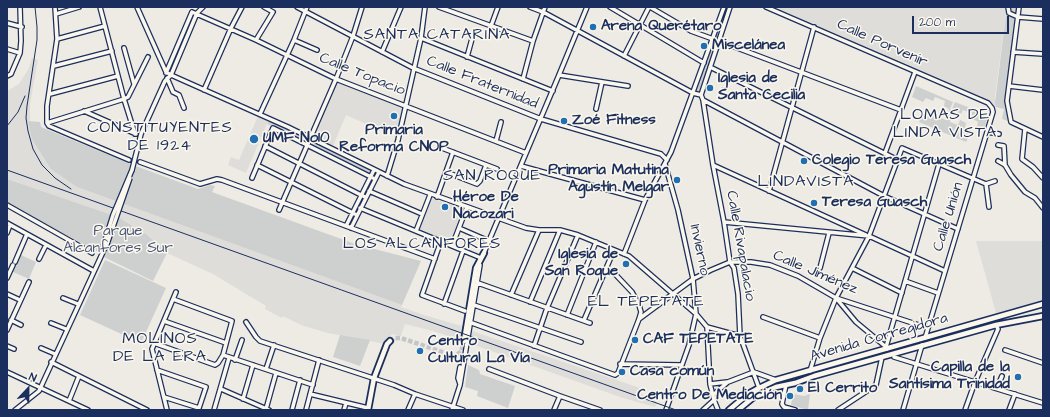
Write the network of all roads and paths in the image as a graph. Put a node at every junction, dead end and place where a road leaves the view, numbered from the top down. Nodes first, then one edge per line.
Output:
1 (20, 7) edge
2 (55, 7) edge
3 (79, 7) edge
4 (100, 7) edge
5 (137, 7) edge
6 (203, 7) edge
7 (242, 7) edge
8 (264, 7) edge
9 (296, 7) edge
10 (307, 7) edge
11 (362, 7) edge
12 (401, 7) edge
13 (425, 7) edge
14 (439, 7) edge
15 (498, 7) edge
16 (530, 7) edge
17 (545, 7) edge
18 (587, 7) edge
19 (610, 7) edge
20 (650, 7) edge
21 (724, 7) edge
22 (730, 7) edge
23 (766, 7) edge
24 (1008, 7) edge
25 (1019, 7) edge
26 (451, 9) edge
27 (305, 11) junction
28 (543, 12) junction
29 (197, 13) junction
30 (56, 14) junction
31 (1018, 17) junction
32 (1043, 19) edge
33 (719, 21) junction
34 (7, 22) edge
35 (724, 23) junction
36 (640, 24) junction
37 (105, 26) junction
38 (491, 26) junction
39 (22, 27) junction
40 (814, 27) junction
41 (230, 28) junction
42 (577, 30) junction
43 (473, 35) dead end
44 (353, 36) junction
45 (421, 38) junction
46 (58, 39) junction
47 (713, 39) junction
48 (256, 40) junction
49 (294, 40) junction
50 (533, 41) junction
51 (719, 41) junction
52 (124, 48) dead end
53 (7, 49) edge
54 (317, 50) dead end
55 (112, 51) junction
56 (382, 52) junction
57 (1013, 52) junction
58 (20, 53) junction
59 (1043, 54) edge
60 (287, 55) junction
61 (624, 56) junction
62 (148, 57) dead end
63 (467, 57) junction
64 (704, 64) junction
65 (54, 66) junction
66 (710, 67) junction
67 (413, 68) junction
68 (166, 72) junction
69 (915, 72) junction
70 (9, 73) edge
71 (802, 73) junction
72 (7, 76) edge
73 (118, 76) junction
74 (560, 76) junction
75 (168, 77) junction
76 (336, 79) junction
77 (523, 79) junction
78 (602, 82) junction
79 (134, 84) junction
80 (628, 86) dead end
81 (1009, 86) junction
82 (204, 90) junction
83 (1043, 90) edge
84 (553, 91) junction
85 (694, 93) junction
86 (50, 94) junction
87 (701, 95) junction
88 (124, 100) junction
89 (703, 100) junction
90 (988, 103) joint
91 (405, 106) junction
92 (792, 107) junction
93 (184, 108) dead end
94 (596, 109) dead end
95 (902, 110) junction
96 (84, 111) junction
97 (260, 114) junction
98 (541, 119) junction
99 (501, 122) dead end
100 (48, 125) junction
101 (1025, 129) junction
102 (988, 132) junction
103 (135, 134) junction
104 (999, 134) dead end
105 (141, 135) junction
106 (310, 137) junction
107 (1043, 137) edge
108 (496, 141) junction
109 (782, 143) junction
110 (306, 145) junction
111 (998, 145) dead end
112 (265, 146) junction
113 (442, 148) dead end
114 (453, 152) junction
115 (526, 153) junction
116 (885, 153) junction
117 (130, 160) dead end
118 (667, 160) junction
119 (898, 160) junction
120 (998, 161) dead end
121 (140, 162) dead end
122 (299, 163) junction
123 (665, 164) junction
124 (939, 164) junction
125 (258, 165) junction
126 (486, 165) junction
127 (713, 165) junction
128 (1005, 165) junction
129 (521, 166) junction
130 (497, 169) dead end
131 (374, 170) junction
132 (379, 172) junction
133 (446, 172) junction
134 (386, 176) junction
135 (252, 178) dead end
136 (373, 178) junction
137 (1043, 178) edge
138 (974, 179) junction
139 (291, 181) junction
140 (995, 181) dead end
141 (986, 184) junction
142 (369, 191) junction
143 (769, 191) junction
144 (430, 194) junction
145 (361, 195) junction
146 (884, 196) junction
147 (365, 197) junction
148 (437, 197) junction
149 (645, 200) junction
150 (282, 202) junction
151 (7, 205) edge
152 (467, 207) junction
153 (989, 207) dead end
154 (360, 208) junction
155 (1043, 208) edge
156 (279, 210) dead end
157 (352, 212) junction
158 (422, 214) junction
159 (924, 214) junction
160 (357, 215) junction
161 (498, 219) junction
162 (724, 222) junction
163 (9, 224) edge
164 (346, 226) junction
165 (351, 228) junction
166 (459, 228) junction
167 (958, 229) junction
168 (540, 230) junction
169 (560, 230) junction
170 (416, 231) junction
171 (7, 233) edge
172 (829, 233) junction
173 (27, 234) junction
174 (578, 235) junction
175 (869, 236) junction
176 (442, 241) junction
177 (488, 241) junction
178 (596, 242) junction
179 (46, 245) junction
180 (452, 246) junction
181 (614, 250) junction
182 (463, 251) junction
183 (92, 253) dead end
184 (624, 254) junction
185 (483, 255) junction
186 (912, 256) junction
187 (39, 259) dead end
188 (434, 259) junction
189 (730, 262) junction
190 (820, 268) dead end
191 (852, 268) junction
192 (606, 270) junction
193 (94, 271) junction
194 (945, 271) junction
195 (7, 278) edge
196 (693, 279) junction
197 (905, 281) junction
198 (29, 282) dead end
199 (478, 283) dead end
200 (176, 292) dead end
201 (902, 293) junction
202 (938, 293) junction
203 (7, 294) edge
204 (511, 295) junction
205 (673, 295) junction
206 (63, 298) dead end
207 (836, 298) junction
208 (173, 299) junction
209 (20, 300) junction
210 (530, 302) junction
211 (78, 304) junction
212 (444, 304) junction
213 (1043, 304) edge
214 (474, 305) dead end
215 (547, 308) junction
216 (465, 311) dead end
217 (696, 314) junction
218 (567, 315) junction
219 (896, 316) junction
220 (1043, 316) edge
221 (764, 317) dead end
222 (639, 319) junction
223 (11, 320) junction
224 (584, 320) junction
225 (696, 320) junction
226 (164, 321) junction
227 (246, 322) dead end
228 (703, 322) junction
229 (51, 323) dead end
230 (590, 323) dead end
231 (472, 324) dead end
232 (21, 325) dead end
233 (996, 325) junction
234 (707, 327) junction
235 (928, 328) junction
236 (540, 329) junction
237 (7, 330) edge
238 (66, 330) junction
239 (740, 336) junction
240 (820, 338) junction
241 (925, 338) junction
242 (242, 340) dead end
243 (390, 341) dead end
244 (464, 341) tunnel mouth
245 (581, 342) dead end
246 (154, 343) junction
247 (226, 343) junction
248 (274, 345) junction
249 (922, 345) junction
250 (7, 346) edge
251 (534, 346) junction
252 (41, 348) dead end
253 (886, 348) junction
254 (14, 349) dead end
255 (1005, 350) dead end
256 (55, 354) junction
257 (223, 355) junction
258 (882, 357) junction
259 (894, 357) dead end
260 (229, 358) junction
261 (235, 360) junction
262 (319, 360) junction
263 (51, 362) junction
264 (1043, 363) edge
265 (620, 364) junction
266 (916, 364) junction
267 (253, 365) junction
268 (682, 366) junction
269 (460, 367) dead end
270 (266, 369) junction
271 (489, 369) dead end
272 (157, 370) junction
273 (810, 371) junction
274 (7, 372) edge
275 (754, 372) junction
276 (276, 373) junction
277 (79, 376) junction
278 (793, 376) junction
279 (1002, 376) dead end
280 (374, 378) junction
281 (300, 380) junction
282 (776, 380) junction
283 (728, 382) junction
284 (975, 382) junction
285 (795, 383) junction
286 (710, 384) junction
287 (313, 385) junction
288 (460, 385) junction
289 (786, 385) junction
290 (40, 386) junction
291 (759, 388) junction
292 (997, 388) junction
293 (220, 389) junction
294 (310, 394) junction
295 (415, 394) junction
296 (1015, 394) junction
297 (713, 395) junction
298 (560, 396) junction
299 (164, 397) junction
300 (243, 398) junction
301 (69, 400) junction
302 (714, 400) junction
303 (346, 403) junction
304 (1043, 403) edge
305 (453, 408) edge
306 (267, 409) edge
307 (368, 409) edge
308 (784, 409) edge
309 (13, 410) edge
310 (88, 410) edge
311 (147, 410) edge
312 (167, 410) edge
313 (214, 410) edge
314 (292, 410) edge
315 (306, 410) edge
316 (344, 410) edge
317 (408, 410) edge
318 (463, 410) edge
319 (554, 410) edge
320 (600, 410) edge
321 (666, 410) edge
322 (703, 410) edge
323 (718, 410) edge
324 (729, 410) edge
325 (738, 410) edge
326 (795, 410) edge
327 (838, 410) edge
328 (903, 410) edge
329 (965, 410) edge
330 (1010, 410) edge

1 - 39 street
2 - 30 street
3 - 30 street
4 - 37 street
5 - 68 street
6 - 29 street
7 - 41 street
8 - 48 street
9 - 27 street, Calle Fraternidad
10 - 27 street
11 - 44 street
12 - 56 street
13 - 45 street
14 - 26 street
15 - 38 street
16 - 28 street
17 - 28 street
18 - 42 street
19 - 36 street
20 - 36 street
20 - 47 street
21 - 33 street
22 - 35 street
23 - 40 street, Calle Porvenir
24 - 31 street
25 - 31 street
26 - 38 street
27 - 44 street, Calle Fraternidad
27 - 49 street
28 - 42 street
28 - 50 street
29 - 41 street, Calle Topacio
29 - 68 street, Calle Topacio
29 - 75 street
30 - 46 street
31 - 32 street
31 - 57 street
33 - 35 street
33 - 47 street
34 - 39 street
35 - 51 street
36 - 61 street
36 - 64 street
37 - 46 street
37 - 55 street
38 - 50 street
39 - 58 street
40 - 69 street, Calle Porvenir
40 - 71 street
41 - 48 street, Calle Topacio
41 - 82 street
42 - 61 street
42 - 74 street
43 - 63 street
44 - 56 street, Calle Fraternidad
44 - 76 street
45 - 63 street
45 - 67 street
46 - 65 street
47 - 64 street
48 - 60 street, Calle Topacio
49 - 54 street
49 - 60 street
50 - 77 street
51 - 66 street
51 - 71 street
52 - 79 street
53 - 58 street
55 - 65 street
55 - 73 street
56 - 67 street, Calle Fraternidad
57 - 59 street
57 - 81 street
58 - 70 street
60 - 76 street, Calle Topacio
60 - 97 street
61 - 85 street
62 - 79 street
63 - 77 street
64 - 85 street
65 - 86 street
66 - 87 street
66 - 92 street
67 - 91 street
67 - 98 street, Calle Fraternidad
68 - 75 street
69 - 90 street, Calle Porvenir
69 - 95 street
70 - 72 street
71 - 92 street
71 - 95 street
73 - 86 street
73 - 88 street
74 - 78 street
74 - 84 street
75 - 82 street
75 - 93 street
75 - 105 street
76 - 91 street, Calle Topacio
76 - 106 street
77 - 84 street
78 - 80 street
78 - 94 street
79 - 88 street
81 - 83 street
81 - 101 street
82 - 97 street
84 - 98 street
85 - 87 street
85 - 118 street
86 - 100 street
87 - 89 street, Calle Rivapalacio
88 - 96 street
88 - 103 street
89 - 109 street
89 - 127 street, Calle Rivapalacio
90 - 102 street, Calle Unión
91 - 108 street, Calle Topacio
91 - 134 street
92 - 109 street
92 - 116 street
95 - 116 street
96 - 100 street
96 - 103 street
97 - 106 street
98 - 115 street
98 - 118 street, Calle Fraternidad
99 - 108 street
100 - 117 street
101 - 107 street
101 - 137 street
102 - 104 street
102 - 138 street, Calle Unión
103 - 105 street
105 - 193 street, bridge
106 - 110 street
106 - 131 street
108 - 115 street, Calle Topacio
109 - 143 street
109 - 146 street
110 - 112 street
110 - 122 street
110 - 136 street
111 - 128 street
112 - 122 street
112 - 125 street
113 - 114 street
114 - 126 street
114 - 133 street
115 - 129 street
116 - 119 street
118 - 123 street
119 - 124 street
119 - 146 street
120 - 128 street
121 - 150 street
122 - 139 street
122 - 145 street
123 - 149 street
123 - 196 street, Invierno
124 - 138 street
124 - 159 street
125 - 135 street
125 - 139 street
126 - 130 street
126 - 133 street
127 - 143 street
127 - 162 street, Calle Rivapalacio
128 - 155 street
129 - 149 street
129 - 161 street
131 - 132 street
131 - 136 street
132 - 134 street
132 - 136 street
133 - 148 street
134 - 144 street
136 - 142 street
136 - 145 street
138 - 141 street
138 - 167 street, Calle Unión
139 - 150 street
139 - 157 street
140 - 141 street
141 - 153 street
142 - 147 street
142 - 158 street
143 - 175 street
144 - 148 street
144 - 158 street
145 - 147 street
145 - 157 street
146 - 159 street
146 - 175 street
147 - 154 street
148 - 152 street
149 - 184 street
150 - 156 street
150 - 164 street
151 - 183 street
152 - 161 street
152 - 166 street
154 - 160 street
154 - 170 street
157 - 160 street
157 - 164 street
158 - 170 street
159 - 167 street
159 - 186 street
160 - 165 street
161 - 168 street
161 - 177 street
162 - 172 street
162 - 189 street, Calle Rivapalacio
163 - 171 street
163 - 173 street
164 - 165 street
165 - 188 street
166 - 177 street
166 - 180 street
167 - 194 street, Calle Unión
168 - 169 street
168 - 204 street
169 - 174 street
169 - 210 street
170 - 176 street
172 - 175 street
172 - 190 street
173 - 179 street
173 - 195 street
174 - 178 street
174 - 215 street
175 - 186 street
175 - 191 street
176 - 180 street
176 - 188 street
177 - 185 street
178 - 181 street
178 - 218 street
179 - 187 street
179 - 193 street
180 - 182 street
181 - 184 street
181 - 192 street
182 - 185 street
182 - 212 street
184 - 205 street
185 - 244 main road
185 - 288 street
186 - 194 street
186 - 197 street
188 - 212 street
189 - 196 street, Calle Jiménez
189 - 207 street, Calle Jiménez
189 - 239 street, Calle Rivapalacio
191 - 201 street
191 - 207 street
192 - 222 street
192 - 224 street
193 - 211 street
194 - 202 street, Calle Unión
196 - 205 street, Calle Jiménez
196 - 217 street, Invierno
197 - 201 street
197 - 202 street
198 - 209 street
199 - 204 street
200 - 208 street
201 - 219 street
202 - 235 street, Calle Unión
203 - 209 street
204 - 210 street
205 - 217 street
205 - 222 street, Calle Jiménez
206 - 211 street
207 - 219 street, Calle Jiménez
207 - 240 street
207 - 253 street
208 - 226 street
208 - 247 street
209 - 223 street
210 - 215 street
211 - 238 street
212 - 216 street
213 - 241 main road, Avenida Corregidora
214 - 236 street
215 - 218 street
215 - 236 street
217 - 225 street, Invierno
217 - 228 street
218 - 224 street
219 - 235 street, Calle Jiménez
219 - 253 street
220 - 233 main road, Avenida Corregidora
221 - 240 street
222 - 265 street
223 - 232 street
223 - 237 street
224 - 230 street
225 - 228 street
225 - 268 street, Invierno
226 - 246 street
226 - 247 street
227 - 248 street
228 - 234 street
229 - 238 street
231 - 251 street
233 - 249 main road, Avenida Corregidora
233 - 284 street
234 - 239 street
234 - 286 street
235 - 241 street, Calle Unión
236 - 245 street
236 - 251 street
238 - 256 street
239 - 275 street, Calle Rivapalacio
240 - 273 street
241 - 253 main road, Avenida Corregidora
242 - 261 street
243 - 280 main road
246 - 257 street
246 - 272 street
247 - 257 street
248 - 262 street
248 - 270 street
249 - 258 main road, Avenida Corregidora
249 - 266 street
250 - 254 street
251 - 265 street
252 - 256 street
253 - 273 main road, Avenida Corregidora
255 - 264 street
256 - 263 street
257 - 260 street
258 - 285 main road, Avenida Corregidora
258 - 327 street
259 - 266 street
260 - 261 street
260 - 293 street
261 - 267 street
262 - 280 street
262 - 287 street
263 - 277 street
263 - 290 street
265 - 268 street
266 - 284 street
266 - 328 street
267 - 270 street
267 - 300 street
268 - 321 street, Invierno
269 - 288 street
270 - 276 street
271 - 298 street
272 - 299 street
272 - 299 street
273 - 278 main road, Avenida Corregidora
274 - 290 street
275 - 282 street
275 - 283 street
275 - 291 street, Calle Rivapalacio
276 - 281 street
276 - 306 street
277 - 301 street
277 - 311 street
278 - 282 main road, Avenida Corregidora
278 - 285 main road
279 - 292 street
280 - 295 street
280 - 307 main road
281 - 287 street
281 - 314 street
282 - 291 main road, Avenida Corregidora
283 - 286 street
283 - 297 street
284 - 292 street
284 - 329 street
285 - 289 main road, Avenida Corregidora
286 - 297 street
287 - 294 street
288 - 305 street
289 - 308 street
289 - 325 main road, Avenida Corregidora
290 - 301 street
290 - 309 street
291 - 324 main road, Avenida Corregidora
292 - 296 street
293 - 300 street
293 - 313 street
294 - 303 street
294 - 315 street
295 - 305 street
295 - 317 street
296 - 304 street
296 - 330 street
297 - 302 street
298 - 319 street
298 - 320 street
299 - 312 street
300 - 306 street
301 - 310 street
302 - 322 street
302 - 323 street
303 - 307 street
303 - 316 street
305 - 318 street
308 - 326 street

